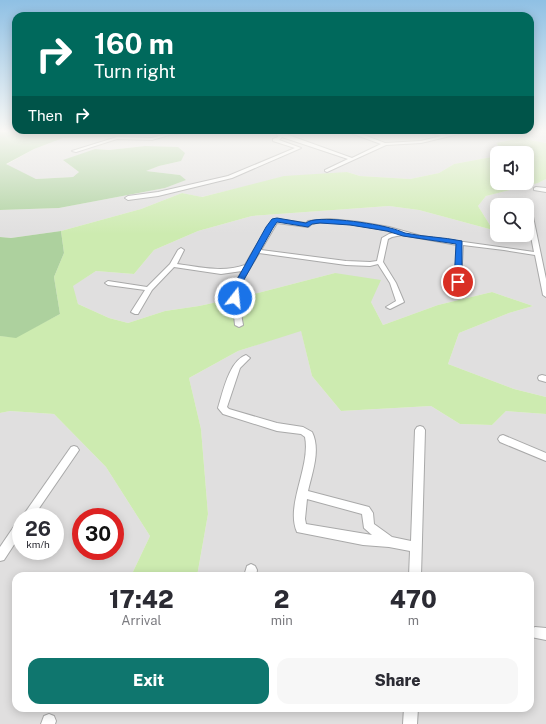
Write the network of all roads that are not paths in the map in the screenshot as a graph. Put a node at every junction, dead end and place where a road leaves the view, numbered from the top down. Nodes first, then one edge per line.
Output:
1 (256, 166) edge
2 (337, 166) edge
3 (327, 171) dead end
4 (536, 189) dead end
5 (546, 190) edge
6 (128, 198) dead end
7 (403, 234) junction
8 (534, 238) edge
9 (460, 243) junction
10 (181, 250) dead end
11 (256, 251) junction
12 (537, 254) junction
13 (380, 262) junction
14 (173, 265) junction
15 (247, 267) junction
16 (458, 282) dead end
17 (108, 283) dead end
18 (149, 290) junction
19 (546, 295) edge
20 (390, 308) dead end
21 (135, 312) dead end
22 (238, 325) dead end
23 (246, 358) dead end
24 (420, 430) dead end
25 (503, 439) dead end
26 (74, 450) dead end
27 (546, 457) edge
28 (303, 494) junction
29 (33, 508) edge
30 (12, 538) edge
31 (389, 542) junction
32 (416, 547) junction
33 (0, 556) edge
34 (416, 572) edge
35 (411, 712) edge
36 (410, 724) edge

1 - 6 street
2 - 3 street
4 - 5 street
7 - 9 street
7 - 11 street
7 - 13 street
8 - 12 street
9 - 12 street
9 - 16 street
10 - 14 street
11 - 13 street
11 - 15 street
12 - 19 street
13 - 20 street
14 - 15 street
14 - 18 street
15 - 22 street
17 - 18 street
18 - 21 street
23 - 28 street
24 - 32 street
25 - 27 street
26 - 29 street
28 - 31 street
28 - 31 street
30 - 33 street
31 - 32 street
32 - 34 street
35 - 36 street

